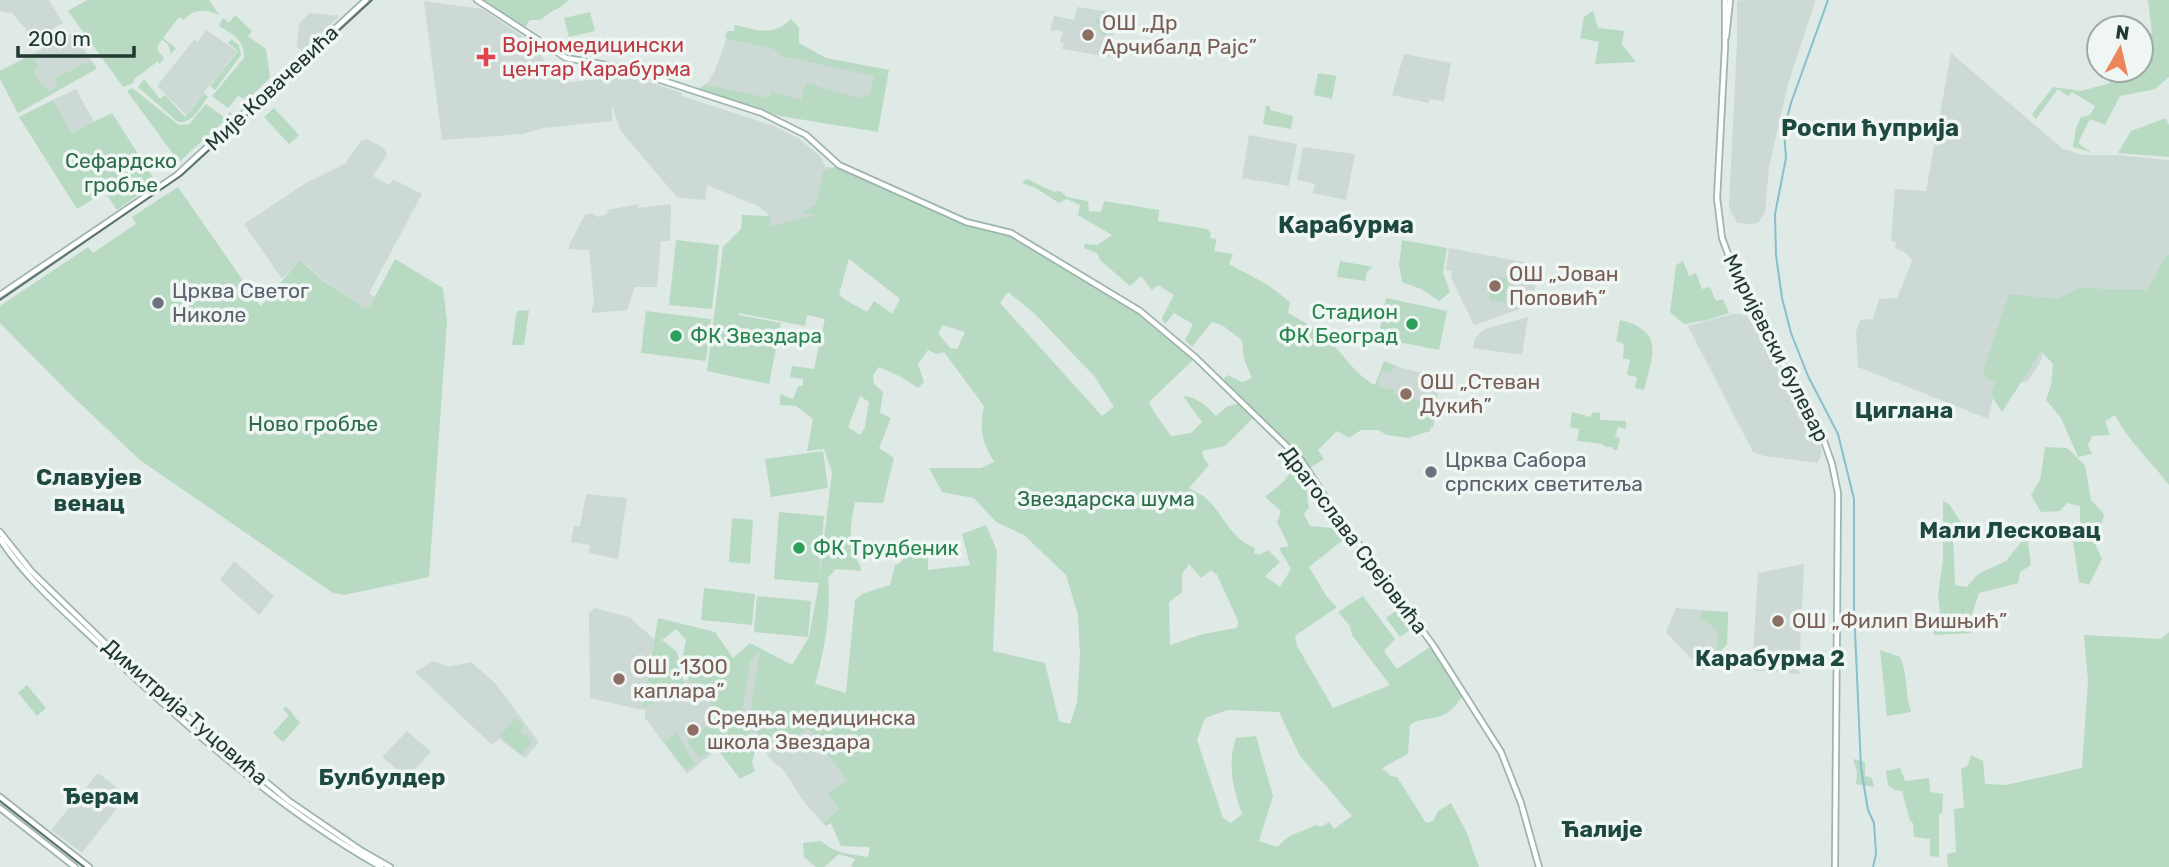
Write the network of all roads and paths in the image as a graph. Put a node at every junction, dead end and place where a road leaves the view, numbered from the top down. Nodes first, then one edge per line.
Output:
1 (366, 0) edge
2 (477, 0) edge
3 (1724, 0) edge
4 (1730, 0) edge
5 (1725, 38) junction
6 (0, 295) edge
7 (0, 532) edge
8 (0, 539) edge
9 (0, 797) edge
10 (0, 808) edge
11 (75, 867) edge
12 (89, 867) edge
13 (381, 867) edge
14 (390, 867) edge
15 (1539, 867) edge
16 (1835, 867) edge

1 - 6 main road, Мије Ковачевића
2 - 15 main road, Драгослава Срејовића
3 - 5 main road, Миријевски булевар
4 - 5 main road, Миријевски булевар
5 - 16 main road, Миријевски булевар
7 - 14 main road, Димитрија Туцовића
8 - 13 main road, Димитрија Туцовића
9 - 12 main road
10 - 11 main road

